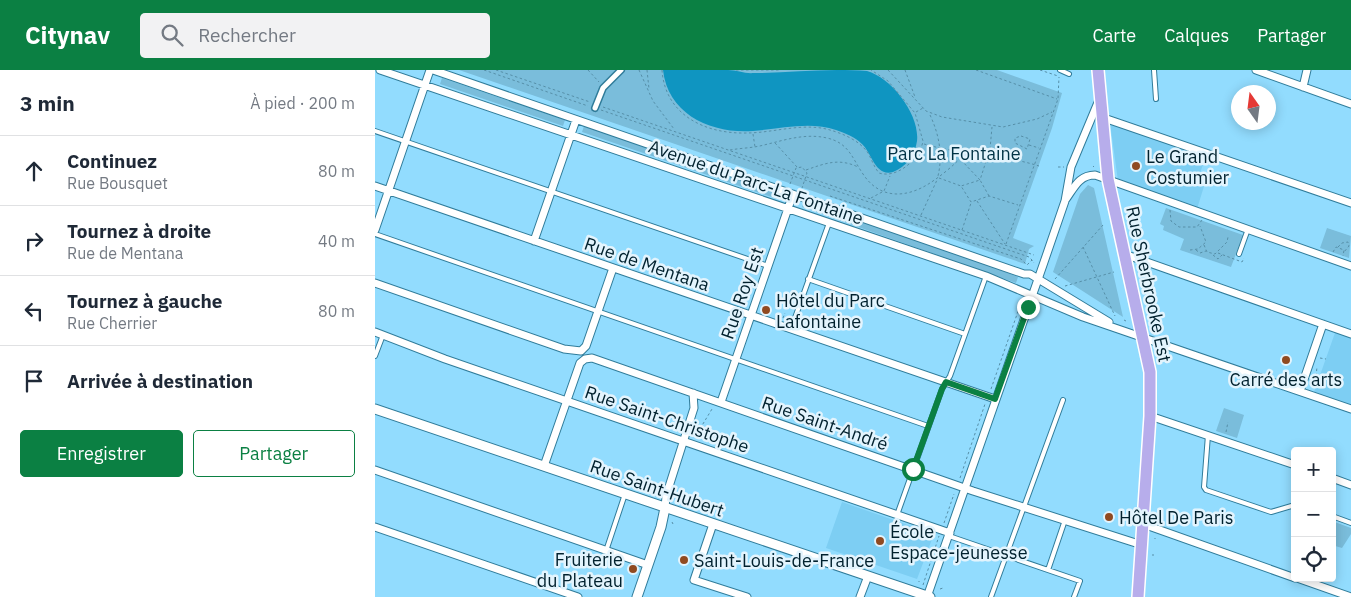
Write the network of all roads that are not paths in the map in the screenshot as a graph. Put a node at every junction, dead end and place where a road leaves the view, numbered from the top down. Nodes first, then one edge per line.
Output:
1 (380, 70) edge
2 (431, 70) edge
3 (621, 70) edge
4 (1059, 70) edge
5 (1098, 70) edge
6 (1154, 70) edge
7 (1256, 70) edge
8 (1307, 70) edge
9 (1069, 74) dead end
10 (425, 86) junction
11 (1303, 87) junction
12 (1100, 98) junction
13 (1156, 99) dead end
14 (1351, 104) edge
15 (596, 106) road end
16 (1101, 117) junction
17 (576, 120) junction
18 (375, 131) edge
19 (571, 134) junction
20 (405, 141) junction
21 (1108, 179) junction
22 (375, 186) edge
23 (388, 190) junction
24 (551, 192) junction
25 (793, 194) junction
26 (1065, 201) junction
27 (1351, 203) edge
28 (788, 209) junction
29 (829, 223) junction
30 (1248, 229) junction
31 (375, 230) edge
32 (375, 234) edge
33 (535, 240) junction
34 (1124, 254) junction
35 (1239, 254) road end
36 (768, 266) junction
37 (1351, 266) edge
38 (613, 268) junction
39 (986, 276) junction
40 (1038, 278) junction
41 (809, 279) junction
42 (375, 283) edge
43 (1032, 297) junction
44 (598, 312) junction
45 (752, 315) junction
46 (1323, 324) junction
47 (1120, 328) junction
48 (791, 329) junction
49 (375, 332) edge
50 (965, 334) junction
51 (1351, 334) edge
52 (383, 335) junction
53 (1143, 337) junction
54 (375, 356) edge
55 (736, 359) junction
56 (946, 382) junction
57 (1300, 391) junction
58 (693, 393) junction
59 (991, 398) junction
60 (1063, 400) dead end
61 (567, 401) junction
62 (721, 402) junction
63 (375, 409) edge
64 (1351, 409) edge
65 (1150, 416) junction
66 (928, 426) junction
67 (1208, 435) junction
68 (683, 440) junction
69 (1291, 464) edge
70 (544, 466) junction
71 (913, 469) junction
72 (375, 470) edge
73 (1336, 479) edge
74 (1351, 485) edge
75 (965, 488) junction
76 (625, 494) junction
77 (1291, 506) edge
78 (1023, 507) junction
79 (665, 508) junction
80 (897, 515) junction
81 (1336, 517) edge
82 (1065, 520) junction
83 (1351, 523) edge
84 (713, 524) junction
85 (1143, 524) junction
86 (375, 527) edge
87 (949, 535) junction
88 (1142, 545) junction
89 (606, 551) junction
90 (1005, 556) junction
91 (648, 565) junction
92 (1048, 570) junction
93 (868, 576) junction
94 (1291, 576) edge
95 (1308, 582) edge
96 (926, 596) edge
97 (579, 597) edge
98 (637, 597) edge
99 (747, 597) edge
100 (860, 597) edge
101 (991, 597) edge
102 (1074, 597) edge
103 (1138, 597) edge
104 (1351, 597) edge

1 - 10 street, Avenue du Parc-La Fontaine
2 - 10 street
2 - 17 street, Avenue du Parc-La Fontaine
3 - 15 street
4 - 9 lane
5 - 12 main road, Rue Sherbrooke Est
6 - 13 lane
7 - 11 street
8 - 11 street
10 - 19 street, Avenue du Parc-La Fontaine
10 - 20 street
11 - 14 street
12 - 16 main road, Rue Sherbrooke Est
12 - 26 street
16 - 21 main road, Rue Sherbrooke Est
16 - 27 street
17 - 19 street
17 - 25 street, Avenue du Parc-La Fontaine
18 - 20 lane
19 - 24 street
19 - 28 street, Avenue du Parc-La Fontaine
20 - 23 street
20 - 24 lane
21 - 26 street
21 - 30 street
21 - 34 main road, Rue Sherbrooke Est
22 - 23 street, Rue de Mentana
23 - 31 street
23 - 33 street, Rue de Mentana
24 - 33 street
24 - 36 lane
25 - 28 street, Rue Roy Est
25 - 40 street, Avenue du Parc-La Fontaine
26 - 40 street
28 - 29 street, Avenue du Parc-La Fontaine
28 - 36 street, Rue Roy Est
29 - 39 street, Avenue du Parc-La Fontaine
29 - 41 lane
30 - 35 lane
30 - 37 street
32 - 44 lane
33 - 38 street, Rue de Mentana
34 - 46 street
34 - 53 main road, Rue Sherbrooke Est
36 - 45 street, Rue Roy Est
38 - 44 street
38 - 45 street, Rue de Mentana
39 - 43 street, Avenue du Parc-La Fontaine
39 - 50 lane
40 - 43 street
40 - 47 street, Avenue du Parc-La Fontaine
41 - 48 lane
41 - 50 lane
42 - 44 street
43 - 47 street, Avenue du Parc-La Fontaine
43 - 59 street
44 - 55 lane
45 - 48 street, Rue de Mentana
45 - 55 street, Rue Roy Est
46 - 51 street
46 - 57 street
47 - 53 street, Avenue du Parc-La Fontaine
48 - 56 street, Rue de Mentana
49 - 52 street, Rue Saint-Christophe
50 - 56 lane
52 - 54 lane
52 - 61 street, Rue Saint-Christophe
53 - 57 street, Avenue du Parc-La Fontaine
53 - 65 main road, Rue Sherbrooke Est
55 - 62 street, Rue Roy Est
55 - 66 lane
56 - 59 street, Rue de Mentana
56 - 66 lane
57 - 64 street, Avenue du Parc-La Fontaine
58 - 61 street, Rue Saint-André
58 - 62 street, Rue Saint-André
58 - 68 street
59 - 75 street
60 - 78 lane
61 - 68 street, Rue Saint-Christophe
61 - 70 street
62 - 71 street, Rue Saint-André
63 - 70 street, Rue Saint-Hubert
65 - 67 street
65 - 85 main road, Rue Sherbrooke Est
66 - 71 lane
67 - 69 street
67 - 77 lane
68 - 79 street
68 - 80 street, Rue Saint-Christophe
70 - 76 street, Rue Saint-Hubert
71 - 75 street, Rue Saint-André
71 - 80 lane
72 - 89 street
73 - 74 street
75 - 78 street, Rue Saint-André
75 - 87 street
76 - 79 street, Rue Saint-Hubert
76 - 89 lane
78 - 82 street, Rue Saint-André
78 - 90 lane
79 - 84 street, Rue Saint-Hubert
79 - 91 street
80 - 87 street, Rue Saint-Christophe
81 - 83 lane
82 - 88 street, Rue Saint-André
82 - 92 lane
84 - 93 street, Rue Saint-Hubert
84 - 99 street
85 - 88 main road, Rue Sherbrooke Est
85 - 94 street
86 - 97 street
87 - 90 lane
87 - 96 street
88 - 103 main road, Rue Sherbrooke Est
89 - 91 street
90 - 92 lane
90 - 101 lane
91 - 98 street
92 - 102 lane
93 - 96 street, Rue Saint-Hubert
93 - 100 street
95 - 104 street

